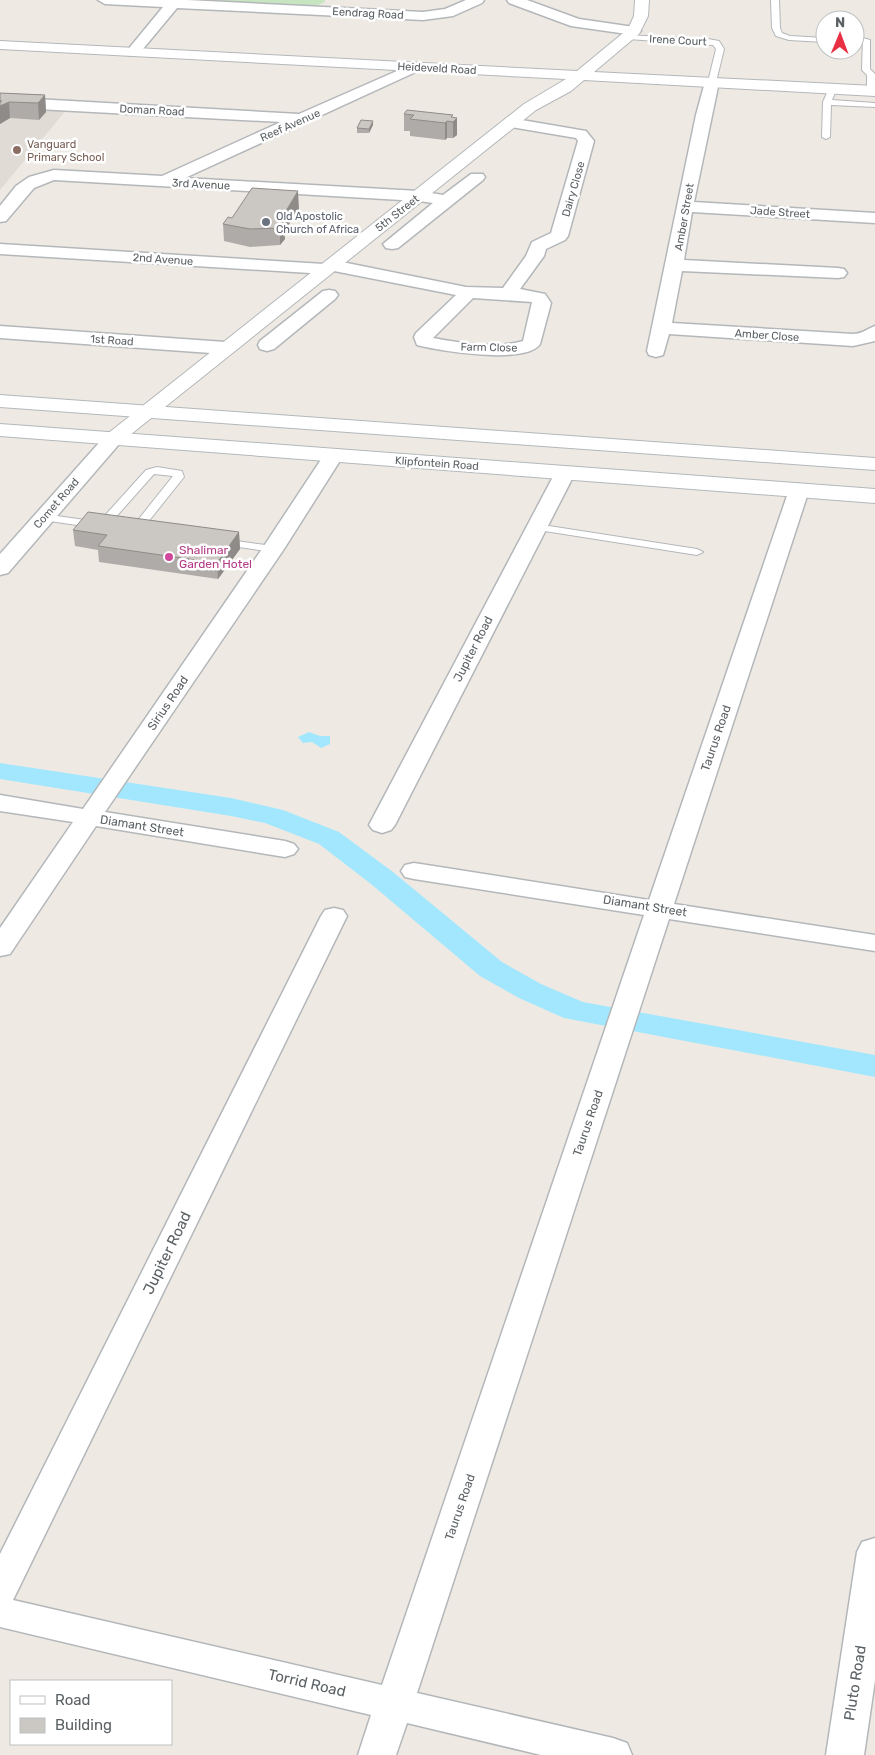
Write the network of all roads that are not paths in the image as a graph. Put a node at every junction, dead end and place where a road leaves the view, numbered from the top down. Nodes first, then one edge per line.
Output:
1 (105, 0) edge
2 (478, 0) edge
3 (514, 0) edge
4 (642, 0) edge
5 (775, 0) edge
6 (174, 4) junction
7 (330, 6) edge
8 (631, 34) junction
9 (815, 39) edge
10 (875, 39) edge
11 (866, 40) joint
12 (0, 45) edge
13 (133, 52) junction
14 (415, 67) junction
15 (582, 75) junction
16 (712, 82) junction
17 (873, 87) edge
18 (830, 95) junction
19 (0, 102) edge
20 (303, 119) junction
21 (510, 123) junction
22 (826, 137) dead end
23 (477, 177) dead end
24 (164, 182) junction
25 (418, 196) junction
26 (447, 200) junction
27 (686, 207) junction
28 (0, 217) edge
29 (875, 218) edge
30 (392, 244) dead end
31 (0, 248) edge
32 (676, 264) junction
33 (329, 267) junction
34 (838, 274) dead end
35 (466, 292) junction
36 (508, 294) junction
37 (329, 296) dead end
38 (274, 309) junction
39 (304, 316) junction
40 (662, 328) junction
41 (0, 332) edge
42 (874, 334) edge
43 (267, 345) dead end
44 (225, 348) junction
45 (656, 351) dead end
46 (0, 401) edge
47 (147, 412) junction
48 (0, 430) edge
49 (113, 439) junction
50 (333, 456) junction
51 (875, 464) edge
52 (564, 473) junction
53 (799, 490) junction
54 (875, 496) edge
55 (43, 516) junction
56 (102, 526) junction
57 (536, 527) junction
58 (215, 541) edge
59 (273, 549) junction
60 (697, 552) dead end
61 (0, 568) edge
62 (0, 803) edge
63 (94, 809) junction
64 (382, 825) dead end
65 (285, 849) dead end
66 (414, 872) dead end
67 (659, 908) junction
68 (334, 916) dead end
69 (875, 942) edge
70 (0, 948) edge
71 (875, 1552) edge
72 (0, 1590) edge
73 (0, 1612) edge
74 (394, 1704) junction
75 (377, 1755) edge
76 (614, 1755) edge
77 (844, 1755) edge

1 - 6 street, Eendrag Road
2 - 7 street, Eendrag Road
3 - 8 street
4 - 8 street
5 - 9 lane
6 - 7 street, Eendrag Road
6 - 13 street
8 - 15 street, 5th Street
8 - 16 lane, Irene Court
10 - 11 lane
11 - 17 lane
12 - 13 street, Heideveld Road
13 - 14 street, Heideveld Road
14 - 15 street, Heideveld Road
14 - 20 street, Reef Avenue
15 - 16 street, Heideveld Road
15 - 21 street, 5th Street
16 - 18 street, Heideveld Road
16 - 27 street, Amber Street
17 - 18 street, Heideveld Road
18 - 22 lane
19 - 20 street, Doman Road
20 - 24 street, Reef Avenue
21 - 25 street, 5th Street
21 - 36 street, Dairy Close
23 - 26 street
24 - 25 street, 3rd Avenue
24 - 28 street, 3rd Avenue
25 - 26 street, 3rd Avenue
25 - 33 street, 5th Street
26 - 30 street
27 - 29 street, Jade Street
27 - 32 street, Amber Street
31 - 33 street, 2nd Avenue
32 - 34 street
32 - 40 street, Amber Street
33 - 35 street, Farm Close
33 - 38 street, 5th Street
35 - 36 street, Farm Close
35 - 36 street, Farm Close
37 - 39 street
38 - 39 street
38 - 44 street, 5th Street
39 - 43 street
40 - 42 street, Amber Close
40 - 45 street, Amber Street
41 - 44 street, 1st Road
44 - 47 street, 5th Street
46 - 47 street
47 - 49 street, 5th Street
47 - 51 street
48 - 49 street, Klipfontein Road
49 - 50 street, Klipfontein Road
49 - 55 street, Comet Road
50 - 52 street, Klipfontein Road
50 - 59 street, Sirius Road
52 - 53 street, Klipfontein Road
52 - 57 street, Jupiter Road
53 - 54 street, Klipfontein Road
53 - 67 street, Taurus Road
55 - 56 lane
55 - 61 street, Comet Road
56 - 56 lane
57 - 60 lane
57 - 64 street, Jupiter Road
58 - 59 lane
59 - 63 street, Sirius Road
62 - 63 street, Diamant Street
63 - 65 street, Diamant Street
63 - 70 street, Sirius Road
66 - 67 street, Diamant Street
67 - 69 street, Diamant Street
67 - 74 street, Taurus Road
68 - 72 street, Jupiter Road
71 - 77 street, Pluto Road
73 - 74 street, Torrid Road
74 - 75 street, Taurus Road
74 - 76 street, Torrid Road

